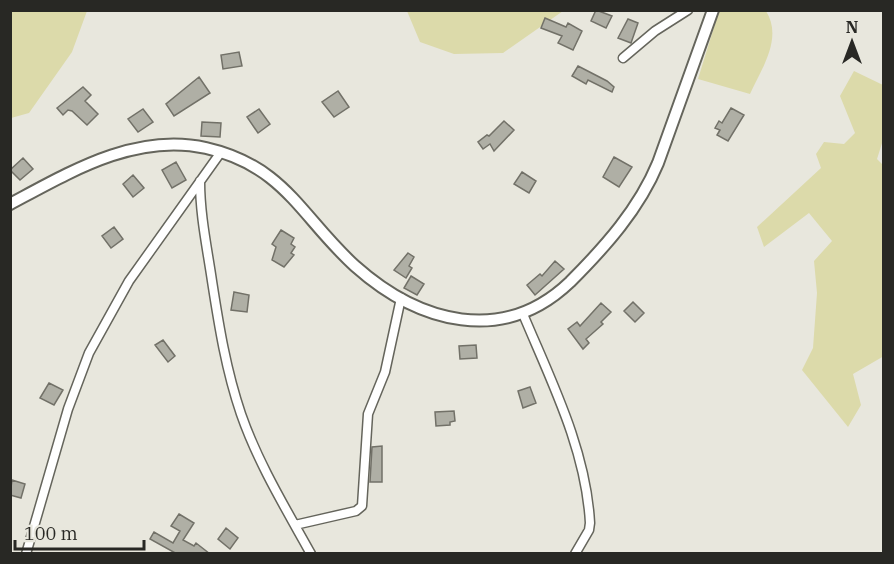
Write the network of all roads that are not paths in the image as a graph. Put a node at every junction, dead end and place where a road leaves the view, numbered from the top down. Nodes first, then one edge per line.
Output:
1 (688, 10) edge
2 (712, 10) edge
3 (623, 58) dead end
4 (221, 152) junction
5 (200, 181) junction
6 (10, 204) edge
7 (401, 298) junction
8 (523, 314) junction
9 (295, 525) junction
10 (26, 554) edge
11 (311, 554) edge
12 (575, 554) edge

1 - 3 street
2 - 8 street
4 - 5 street
4 - 6 street
4 - 7 street
5 - 9 street
5 - 10 street
7 - 8 street
7 - 9 street
8 - 12 street
9 - 11 street

